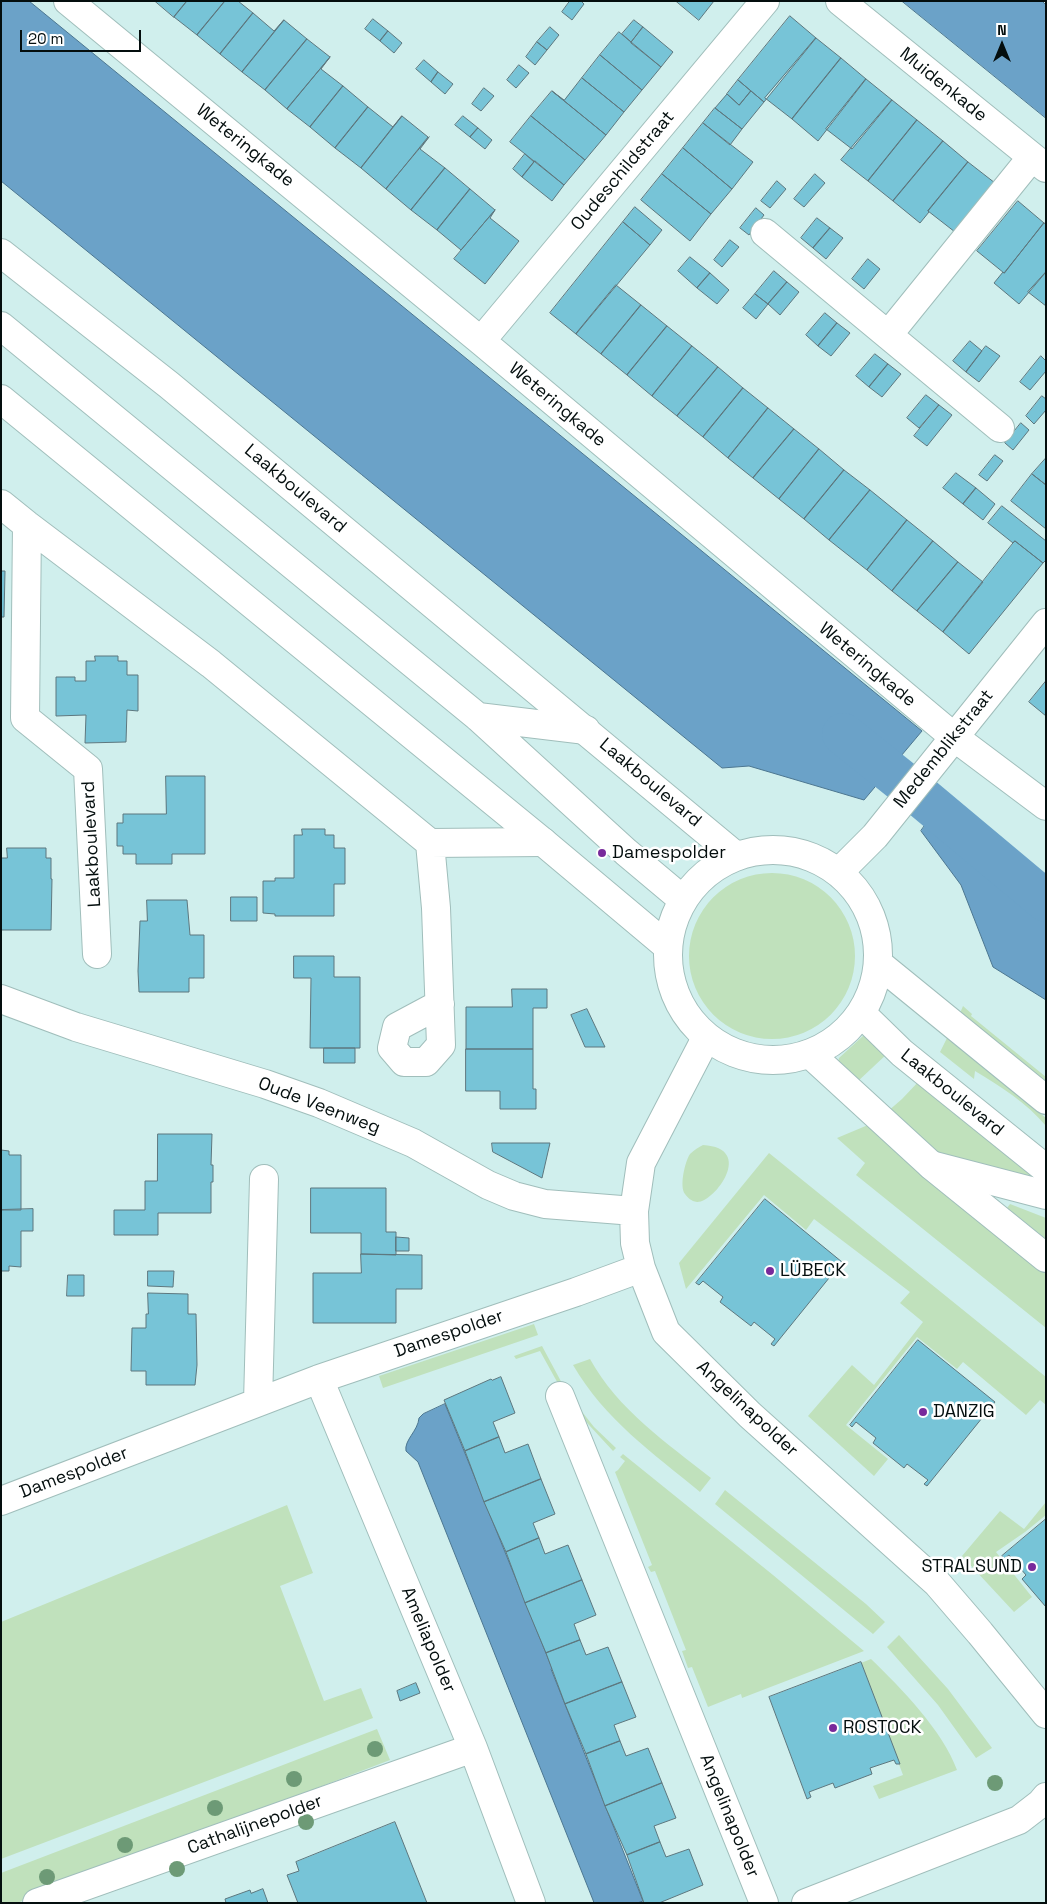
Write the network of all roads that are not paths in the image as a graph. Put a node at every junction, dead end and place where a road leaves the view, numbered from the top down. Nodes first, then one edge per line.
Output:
1 (68, 1) edge
2 (765, 1) edge
3 (840, 1) edge
4 (1039, 162) edge
5 (765, 233) dead end
6 (1, 253) edge
7 (1, 326) edge
8 (888, 335) junction
9 (480, 341) junction
10 (1, 399) edge
11 (1000, 428) dead end
12 (1, 504) edge
13 (27, 525) junction
14 (1046, 623) edge
15 (478, 717) junction
16 (586, 730) junction
17 (954, 737) junction
18 (1046, 806) edge
19 (543, 842) junction
20 (430, 843) junction
21 (736, 856) junction
22 (839, 872) junction
23 (682, 900) junction
24 (667, 946) junction
25 (97, 954) dead end
26 (879, 964) junction
27 (1, 1000) edge
28 (440, 1004) dead end
29 (862, 1014) junction
30 (706, 1038) junction
31 (811, 1055) junction
32 (1046, 1100) edge
33 (931, 1165) junction
34 (1046, 1169) edge
35 (264, 1179) dead end
36 (1046, 1195) edge
37 (634, 1211) junction
38 (1046, 1258) edge
39 (641, 1268) junction
40 (319, 1379) junction
41 (560, 1396) dead end
42 (258, 1402) junction
43 (1, 1501) edge
44 (1046, 1714) edge
45 (473, 1748) junction
46 (1046, 1797) edge
47 (37, 1903) edge
48 (531, 1903) edge
49 (764, 1903) edge
50 (806, 1903) edge

1 - 9 street, Weteringkade
2 - 9 street, Oudeschildstraat
3 - 4 street, Muidenkade
4 - 8 street
5 - 8 street
6 - 16 street, Laakboulevard
7 - 15 street
8 - 11 street
9 - 17 street, Weteringkade
10 - 19 street
12 - 13 street
13 - 20 street
13 - 25 street, Laakboulevard
14 - 17 street, Medemblikstraat
15 - 16 street, Laakboulevard
15 - 23 street
16 - 21 street, Laakboulevard
17 - 18 street, Weteringkade
17 - 22 street, Medemblikstraat
19 - 20 street
19 - 24 street
20 - 28 street
21 - 22 street
21 - 23 street
22 - 26 street
23 - 24 street
24 - 30 street
26 - 29 street
26 - 32 street
27 - 37 street, Oude Veenweg
29 - 31 street
29 - 34 street, Laakboulevard
30 - 31 street
30 - 37 street, Angelinapolder
31 - 33 street
33 - 36 street
33 - 38 street
35 - 42 street
37 - 39 street, Angelinapolder
39 - 40 street, Damespolder
39 - 44 street, Angelinapolder
40 - 42 street, Damespolder
40 - 45 street, Ameliapolder
41 - 49 street, Angelinapolder
42 - 43 street, Damespolder
45 - 47 street, Cathalijnepolder
45 - 48 street, Ameliapolder
46 - 50 street

